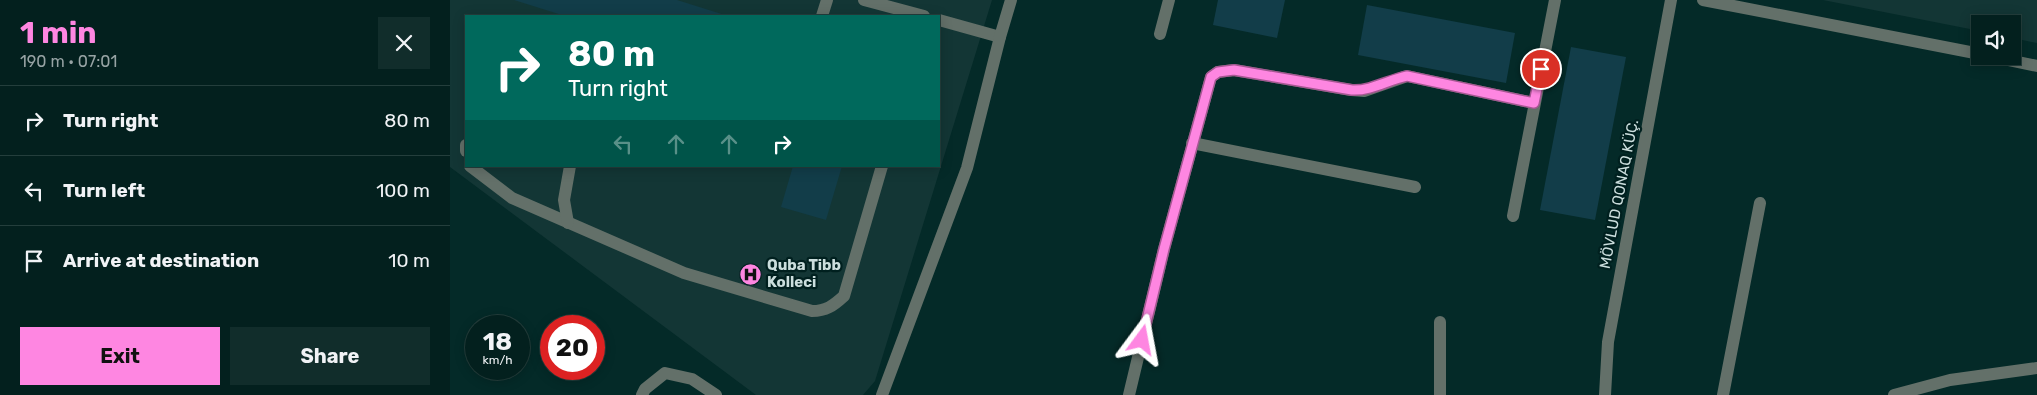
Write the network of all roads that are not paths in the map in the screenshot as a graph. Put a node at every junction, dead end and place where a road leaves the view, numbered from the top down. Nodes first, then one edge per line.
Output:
1 (827, 0) edge
2 (864, 0) edge
3 (1011, 0) edge
4 (1169, 0) edge
5 (1555, 0) edge
6 (1671, 0) edge
7 (1703, 0) edge
8 (822, 15) edge
9 (920, 15) edge
10 (940, 20) edge
11 (1160, 34) dead end
12 (1000, 37) junction
13 (1971, 52) edge
14 (2021, 63) edge
15 (2037, 66) edge
16 (1534, 103) junction
17 (1192, 143) junction
18 (471, 167) edge
19 (570, 167) edge
20 (882, 167) edge
21 (1415, 187) dead end
22 (1760, 203) dead end
23 (1513, 216) dead end
24 (568, 223) junction
25 (1440, 322) dead end
26 (2037, 368) edge
27 (642, 395) edge
28 (716, 395) edge
29 (882, 395) edge
30 (1129, 395) edge
31 (1440, 395) edge
32 (1605, 395) edge
33 (1723, 395) edge
34 (1894, 395) edge

1 - 8 street
2 - 9 street
3 - 12 street
4 - 11 street
5 - 16 street
6 - 32 street, MÖVLUD QONAQ KÜÇ.
7 - 13 street
10 - 12 street
12 - 29 street
14 - 15 street
16 - 17 street
16 - 23 street
17 - 21 street
17 - 30 street
18 - 24 street
19 - 24 street
20 - 24 street
22 - 33 street
25 - 31 street
26 - 34 street
27 - 28 street

